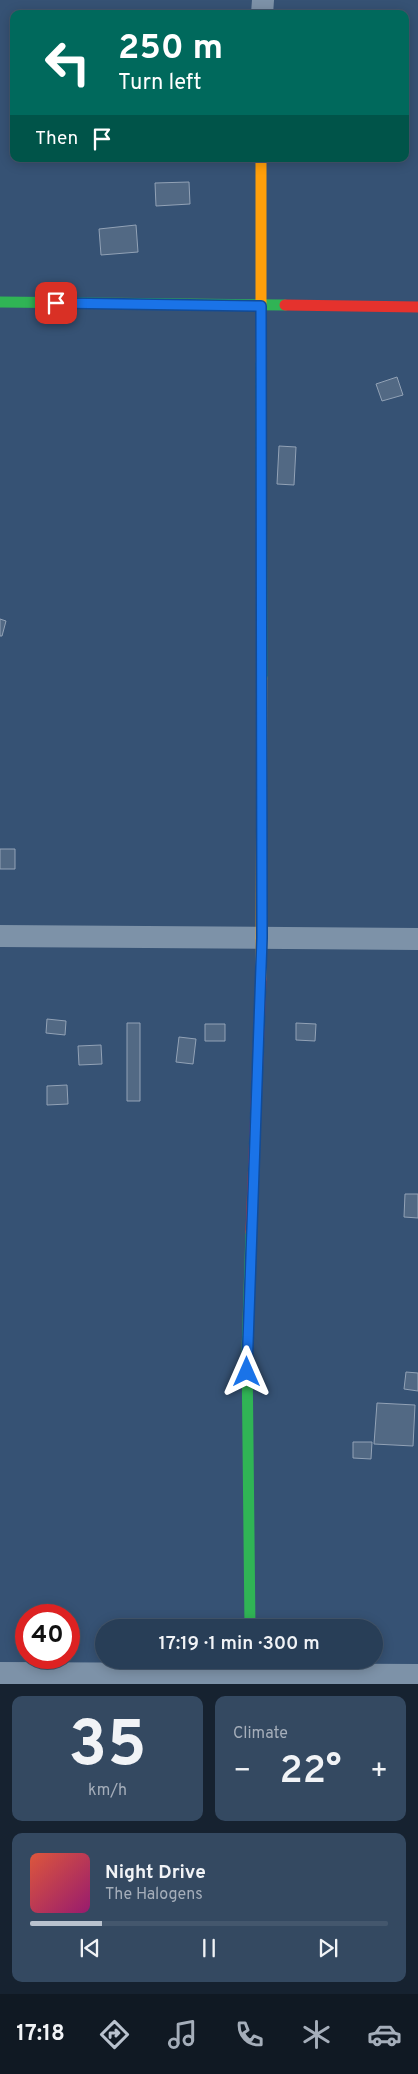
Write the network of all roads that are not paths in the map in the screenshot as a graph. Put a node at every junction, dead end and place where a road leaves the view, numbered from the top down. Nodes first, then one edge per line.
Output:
1 (261, 162) edge
2 (0, 302) edge
3 (261, 306) junction
4 (418, 307) edge
5 (0, 936) edge
6 (262, 938) junction
7 (418, 939) edge
8 (250, 1619) edge
9 (0, 1673) edge
10 (251, 1673) edge
11 (418, 1675) edge

1 - 3 street
2 - 3 street
3 - 4 street
3 - 6 street
5 - 6 street
6 - 7 street
6 - 8 street
9 - 10 street
10 - 11 street

